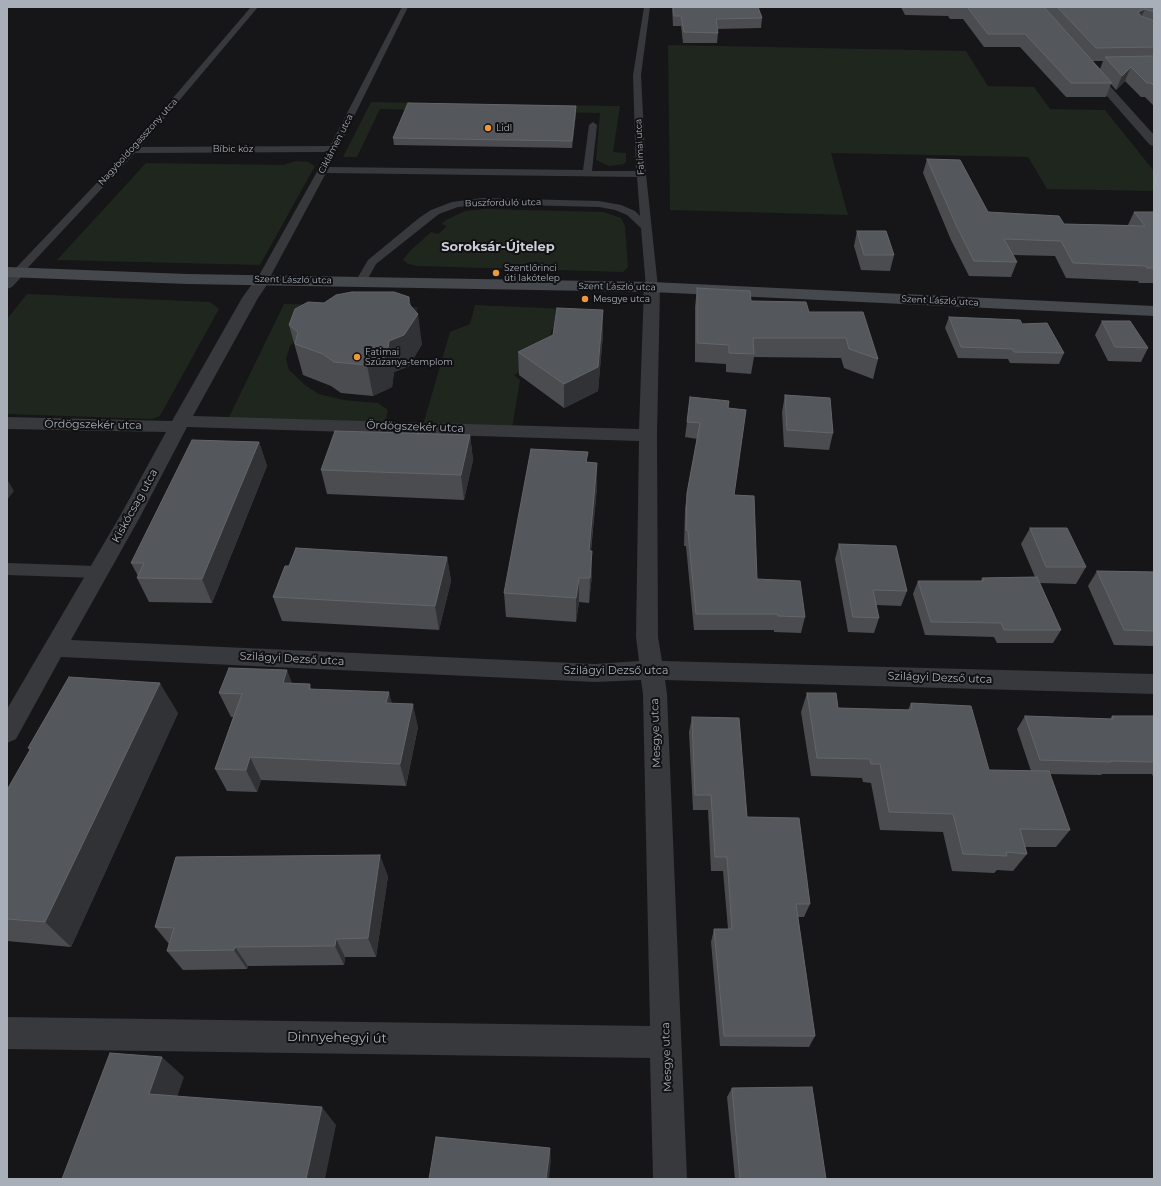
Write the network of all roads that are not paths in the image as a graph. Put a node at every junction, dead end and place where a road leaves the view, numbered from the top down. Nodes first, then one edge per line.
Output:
1 (255, 7) edge
2 (405, 7) edge
3 (647, 7) edge
4 (1101, 66) dead end
5 (593, 126) dead end
6 (1154, 142) edge
7 (333, 149) junction
8 (134, 150) junction
9 (323, 170) junction
10 (587, 173) junction
11 (641, 174) junction
12 (645, 226) junction
13 (10, 276) edge
14 (263, 279) junction
15 (361, 282) junction
16 (652, 287) junction
17 (1154, 311) edge
18 (7, 423) edge
19 (180, 424) junction
20 (648, 435) junction
21 (7, 569) edge
22 (97, 572) junction
23 (54, 648) junction
24 (652, 670) junction
25 (1154, 684) edge
26 (7, 732) edge
27 (7, 1033) edge
28 (666, 1042) junction
29 (670, 1179) edge

1 - 8 lane, Nagyboldogasszony utca
2 - 7 lane, Ciklámen utca
3 - 11 lane, Fatimai utca
4 - 6 street
5 - 10 lane
7 - 8 lane, Bíbic köz
7 - 9 lane, Ciklámen utca
8 - 13 lane, Nagyboldogasszony utca
9 - 10 lane
9 - 14 lane, Ciklámen utca
10 - 11 lane
11 - 12 lane, Fatimai utca
12 - 15 lane, Buszforduló utca
12 - 16 lane, Fatimai utca
13 - 14 street, Szent László utca
14 - 15 street, Szent László utca
14 - 19 street, Kiskócsag utca
15 - 16 street, Szent László utca
16 - 17 street, Szent László utca
16 - 20 street, Mesgye utca
18 - 19 street, Ördögszekér utca
19 - 20 street, Ördögszekér utca
19 - 22 street, Kiskócsag utca
20 - 24 street, Mesgye utca
21 - 22 lane
22 - 23 street, Kiskócsag utca
23 - 24 street, Szilágyi Dezső utca
23 - 26 street, Kiskócsag utca
24 - 25 street, Szilágyi Dezső utca
24 - 28 street, Mesgye utca
27 - 28 street, Dinnyehegyi út
28 - 29 street, Mesgye utca

